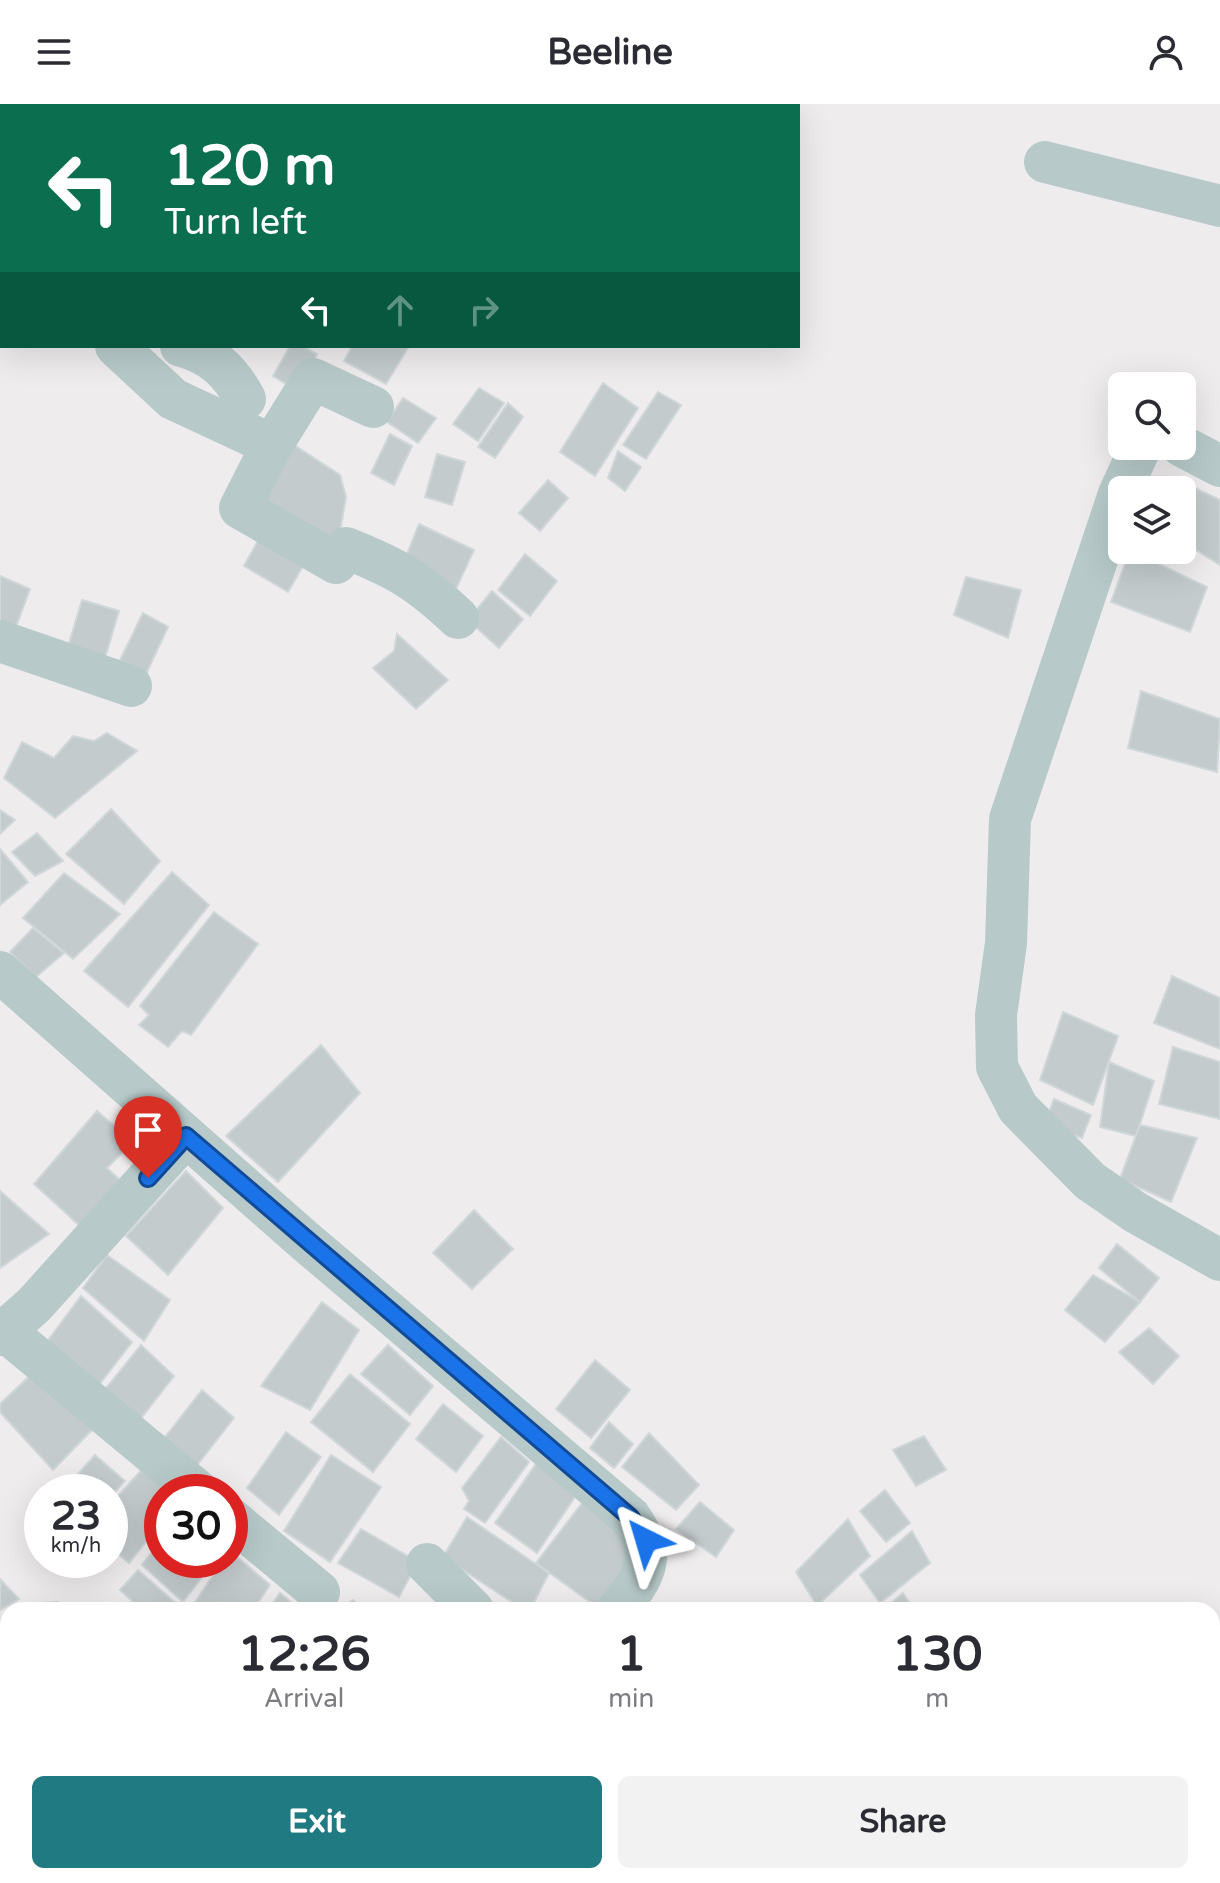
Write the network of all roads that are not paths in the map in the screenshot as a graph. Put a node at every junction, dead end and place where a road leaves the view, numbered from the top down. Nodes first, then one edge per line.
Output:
1 (1045, 162) dead end
2 (1220, 206) edge
3 (118, 348) edge
4 (186, 348) edge
5 (245, 399) dead end
6 (373, 407) dead end
7 (272, 445) junction
8 (1196, 453) edge
9 (1131, 460) edge
10 (1220, 466) edge
11 (458, 618) dead end
12 (0, 641) edge
13 (131, 686) dead end
14 (0, 972) edge
15 (186, 1136) junction
16 (1220, 1260) edge
17 (3, 1334) edge
18 (177, 1474) edge
19 (248, 1533) edge
20 (427, 1564) dead end
21 (319, 1592) dead end
22 (465, 1602) edge
23 (623, 1602) edge

1 - 2 street
3 - 7 street
4 - 5 street
6 - 7 street
7 - 11 street
8 - 10 street
9 - 16 street
12 - 13 street
14 - 15 street
15 - 17 street
15 - 23 street
17 - 18 street
19 - 21 street
20 - 22 street

